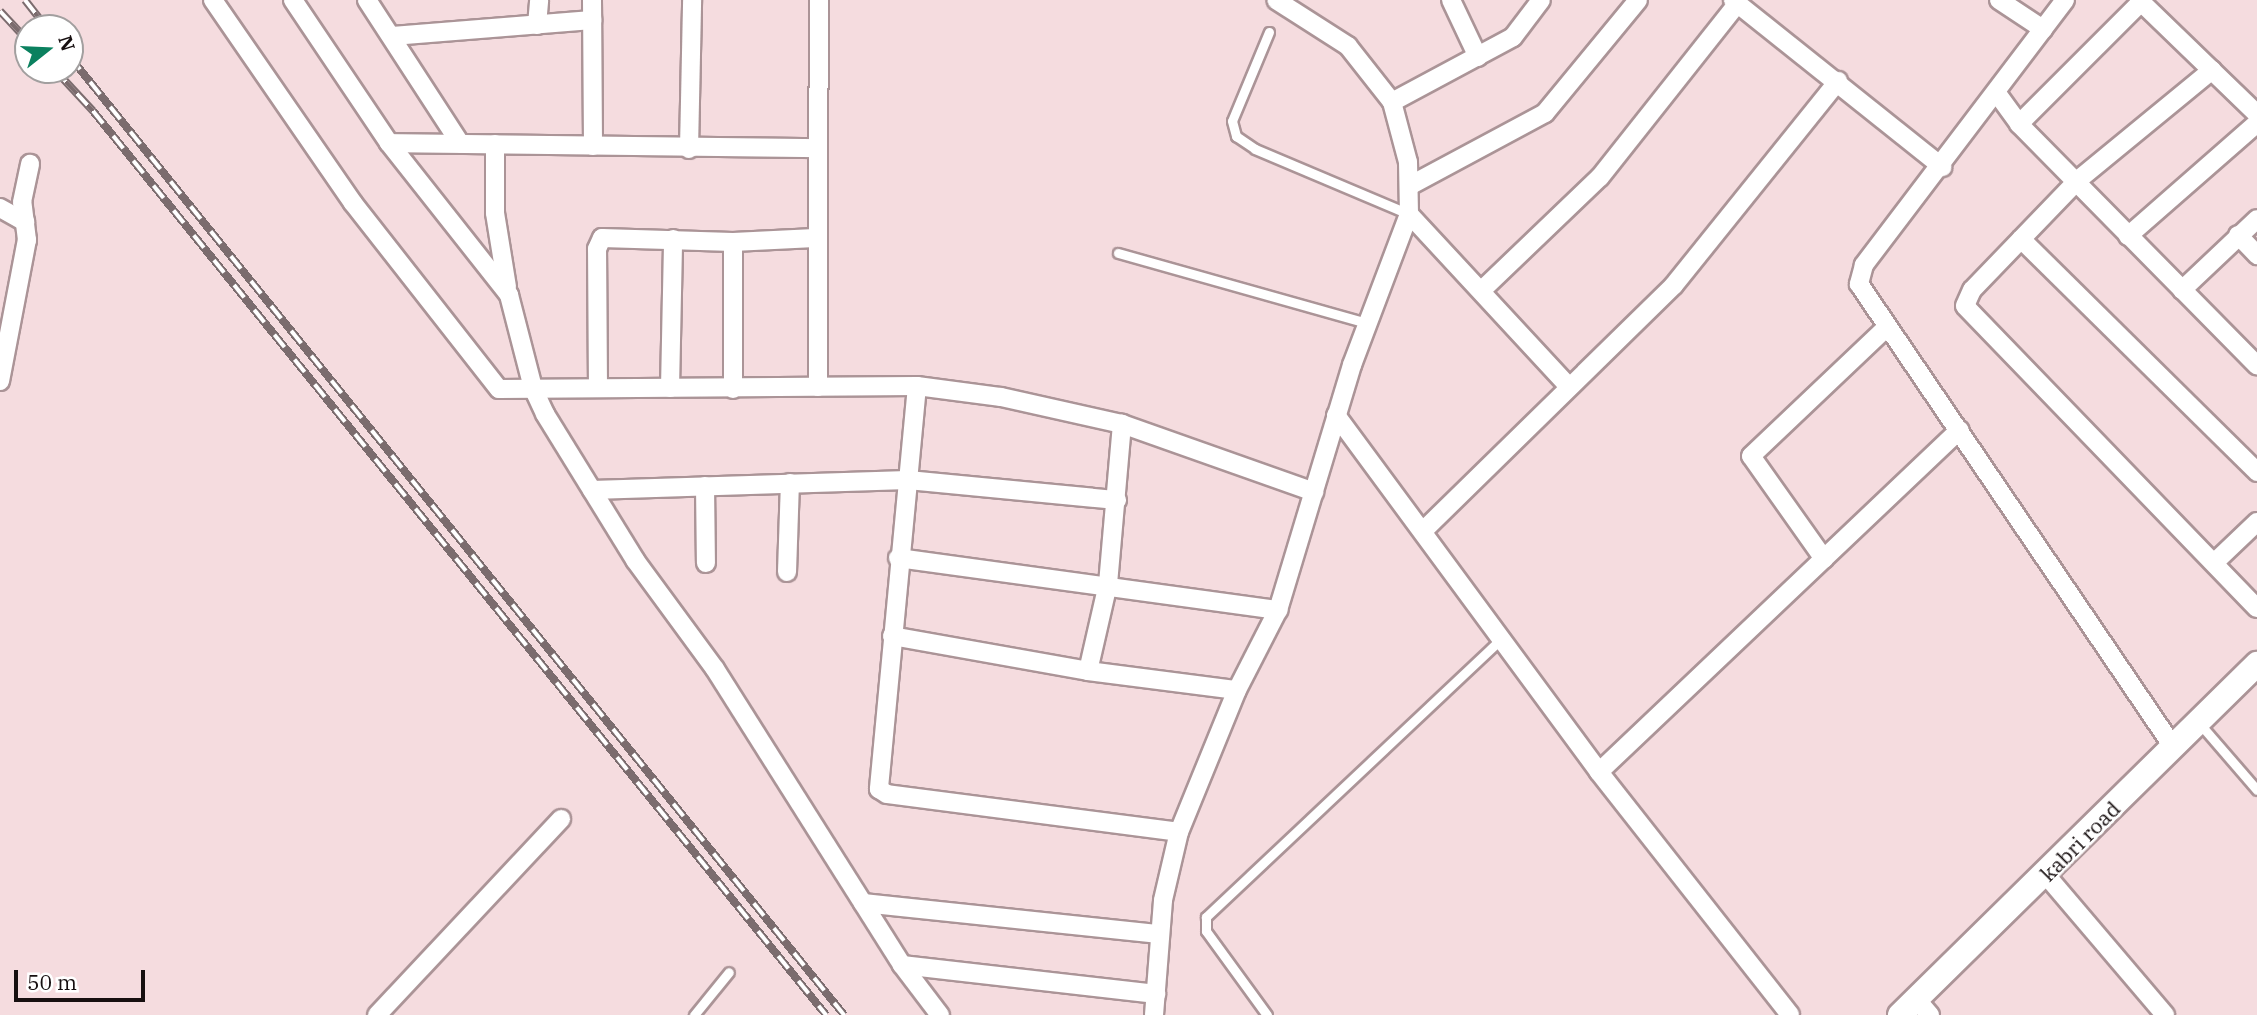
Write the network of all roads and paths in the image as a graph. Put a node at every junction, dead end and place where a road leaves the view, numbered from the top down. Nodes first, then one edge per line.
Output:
1 (213, 0) edge
2 (293, 0) edge
3 (367, 0) edge
4 (539, 0) edge
5 (592, 0) edge
6 (692, 0) edge
7 (819, 0) edge
8 (1276, 0) edge
9 (1315, 0) edge
10 (1451, 0) edge
11 (1541, 0) edge
12 (1638, 0) edge
13 (1999, 0) edge
14 (2065, 0) edge
15 (2140, 1) edge
16 (1735, 2) edge
17 (1306, 16) junction
18 (592, 20) junction
19 (537, 24) junction
20 (2043, 29) junction
21 (1269, 32) dead end
22 (392, 36) junction
23 (1478, 57) junction
24 (2212, 70) junction
25 (1838, 81) junction
26 (1996, 92) junction
27 (1392, 102) junction
28 (2257, 114) edge
29 (2257, 123) edge
30 (2019, 124) junction
31 (389, 143) junction
32 (460, 143) junction
33 (495, 145) junction
34 (593, 146) junction
35 (815, 148) junction
36 (689, 149) junction
37 (30, 164) dead end
38 (1942, 167) junction
39 (2077, 181) junction
40 (1411, 185) junction
41 (0, 208) edge
42 (1409, 214) junction
43 (2257, 219) edge
44 (25, 222) junction
45 (2238, 235) junction
46 (2128, 236) junction
47 (815, 238) junction
48 (673, 239) junction
49 (2021, 239) junction
50 (733, 242) junction
51 (1118, 253) dead end
52 (2257, 255) edge
53 (1482, 290) junction
54 (2182, 290) junction
55 (509, 295) junction
56 (1367, 323) junction
57 (1886, 328) junction
58 (2257, 365) edge
59 (0, 381) edge
60 (818, 387) junction
61 (917, 387) junction
62 (1569, 387) junction
63 (533, 388) junction
64 (598, 388) junction
65 (670, 388) junction
66 (733, 388) junction
67 (1336, 415) junction
68 (1122, 424) junction
69 (1960, 430) junction
70 (2257, 472) edge
71 (908, 480) junction
72 (790, 483) junction
73 (705, 486) junction
74 (592, 491) junction
75 (1314, 492) junction
76 (1117, 500) junction
77 (2257, 522) edge
78 (1423, 531) junction
79 (898, 558) junction
80 (1824, 559) junction
81 (2215, 562) junction
82 (706, 563) dead end
83 (787, 572) dead end
84 (1108, 584) junction
85 (2257, 608) edge
86 (1278, 610) junction
87 (892, 636) junction
88 (1502, 638) junction
89 (2257, 664) edge
90 (1088, 671) junction
91 (1237, 690) junction
92 (2198, 723) junction
93 (2174, 748) junction
94 (1599, 772) junction
95 (2257, 790) edge
96 (561, 819) dead end
97 (1179, 832) junction
98 (2046, 875) junction
99 (863, 903) junction
100 (1159, 934) junction
101 (902, 965) junction
102 (729, 972) dead end
103 (1156, 994) junction
104 (1916, 1010) edge
105 (377, 1015) edge
106 (694, 1015) edge
107 (940, 1015) edge
108 (1154, 1015) edge
109 (1267, 1015) edge
110 (1790, 1015) edge
111 (2165, 1015) edge

1 - 63 street
2 - 31 street
3 - 22 street
4 - 19 street
5 - 18 street
6 - 36 street
7 - 35 street
8 - 17 street
9 - 17 street
10 - 23 street
11 - 23 street
12 - 40 street
13 - 20 street
14 - 20 street
15 - 24 street
15 - 30 street
16 - 25 street
16 - 53 street
17 - 27 street
18 - 19 street
18 - 34 street
19 - 22 street
20 - 26 street
21 - 42 lane
22 - 32 street
23 - 27 street
24 - 28 street
24 - 39 street
25 - 38 street
25 - 62 street
26 - 30 street
26 - 38 street
27 - 40 street
29 - 46 street
30 - 39 street
31 - 32 street
31 - 55 street
32 - 33 street
33 - 34 street
33 - 55 street
34 - 36 street
35 - 36 street
35 - 47 street
37 - 44 street
38 - 57 street
39 - 46 street
39 - 49 street
40 - 42 street
41 - 44 street
42 - 53 street
42 - 56 street
43 - 45 street
44 - 59 street
45 - 52 street
45 - 54 street
46 - 54 street
47 - 50 street
47 - 60 street
48 - 50 street
48 - 64 street
48 - 65 street
49 - 70 street
49 - 81 street
50 - 66 street
51 - 56 lane
53 - 62 street
54 - 58 street
55 - 63 street
56 - 67 street
57 - 69 street
57 - 80 street
60 - 61 street
60 - 66 street
61 - 68 street
61 - 71 street
62 - 78 street
63 - 64 street
63 - 74 street
64 - 65 street
65 - 66 street
67 - 75 street
67 - 78 street
68 - 75 street
68 - 76 street
69 - 80 street
69 - 93 street
71 - 72 street
71 - 76 street
71 - 79 street
72 - 73 street
72 - 83 street
73 - 74 street
73 - 82 street
74 - 99 street
75 - 86 street
76 - 84 street
77 - 81 street
78 - 88 street
79 - 84 street
79 - 87 street
80 - 94 street
81 - 85 street
84 - 86 street
84 - 90 street
86 - 91 street
87 - 90 street
87 - 97 street
88 - 94 street
88 - 109 lane
89 - 92 street, kabri road
90 - 91 street
91 - 97 street
92 - 93 street, kabri road
92 - 95 lane
93 - 98 street, kabri road
94 - 110 street
96 - 105 street
97 - 100 street
98 - 104 street, kabri road
98 - 111 street
99 - 100 street
99 - 101 street
100 - 103 street
101 - 103 street
101 - 107 street
102 - 106 lane
103 - 108 street

